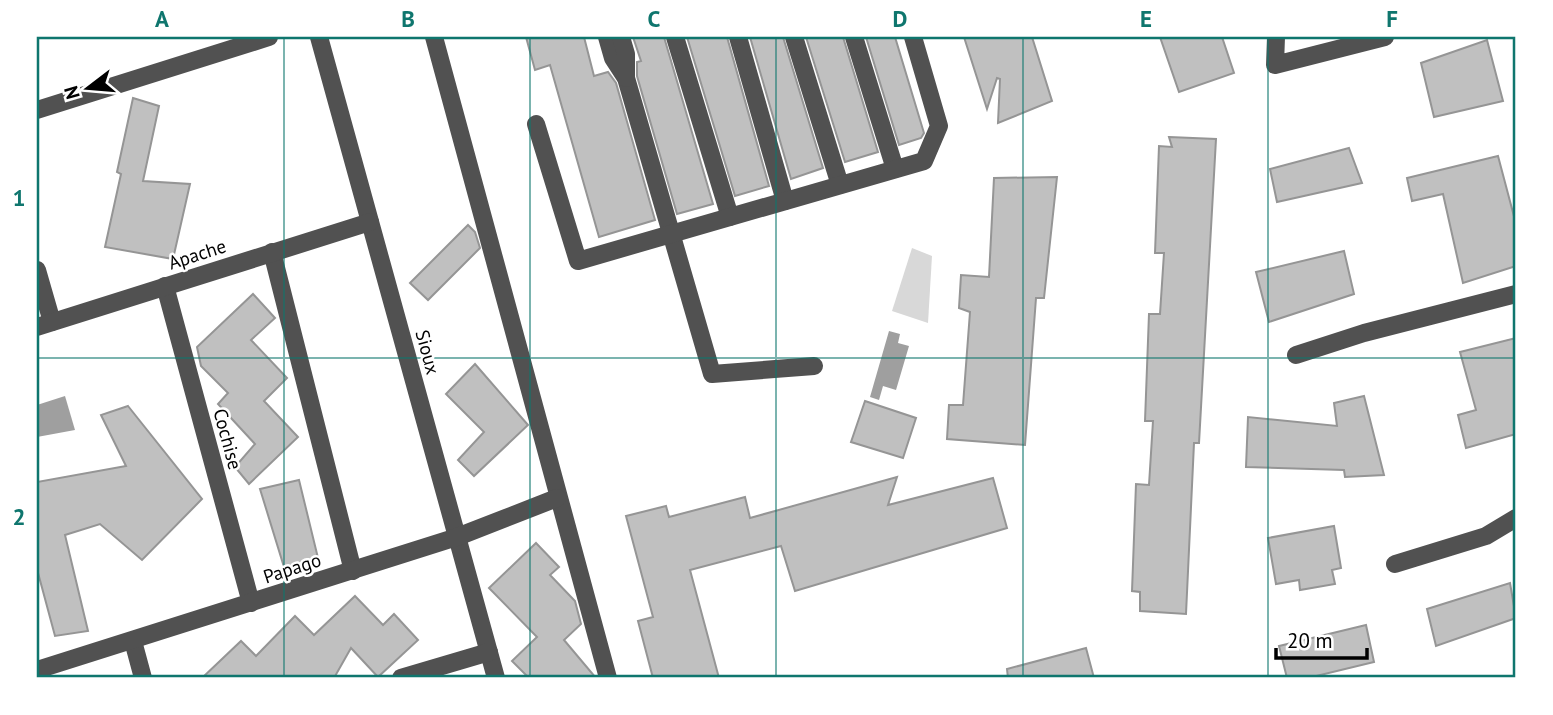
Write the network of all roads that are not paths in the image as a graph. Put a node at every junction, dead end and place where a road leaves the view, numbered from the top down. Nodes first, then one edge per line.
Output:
1 (269, 37) edge
2 (319, 37) edge
3 (434, 37) edge
4 (607, 37) edge
5 (621, 37) edge
6 (674, 37) edge
7 (738, 37) edge
8 (794, 37) edge
9 (855, 37) edge
10 (913, 37) edge
11 (1276, 37) edge
12 (1385, 37) edge
13 (626, 78) junction
14 (37, 110) edge
15 (536, 124) dead end
16 (895, 169) junction
17 (840, 185) junction
18 (785, 201) junction
19 (730, 217) junction
20 (370, 222) junction
21 (671, 234) junction
22 (272, 253) junction
23 (37, 270) edge
24 (165, 286) junction
25 (1516, 294) edge
26 (44, 325) edge
27 (1296, 355) dead end
28 (814, 366) dead end
29 (557, 498) junction
30 (1516, 518) edge
31 (457, 537) junction
32 (1395, 564) dead end
33 (353, 571) junction
34 (251, 603) junction
35 (133, 641) junction
36 (489, 652) junction
37 (37, 670) edge
38 (144, 678) edge
39 (401, 678) edge
40 (496, 678) edge
41 (608, 678) edge

1 - 14 lane
2 - 20 lane, Sioux
3 - 29 lane
4 - 13 lane
5 - 13 lane
6 - 19 lane
7 - 18 lane
8 - 17 lane
9 - 16 lane
10 - 16 lane
11 - 12 lane
13 - 21 lane
15 - 21 lane
16 - 17 lane
17 - 18 lane
18 - 19 lane
19 - 21 lane
20 - 22 lane, Apache
20 - 31 lane, Sioux
21 - 28 lane
22 - 24 lane, Apache
22 - 33 lane
23 - 26 lane
24 - 26 lane, Apache
24 - 34 lane, Cochise
25 - 27 lane
29 - 31 lane, Papago
29 - 41 lane
30 - 32 lane
31 - 33 lane, Papago
31 - 36 lane, Sioux
33 - 34 lane, Papago
34 - 35 lane, Papago
35 - 37 lane, Papago
35 - 38 lane
36 - 39 lane
36 - 40 lane, Sioux

